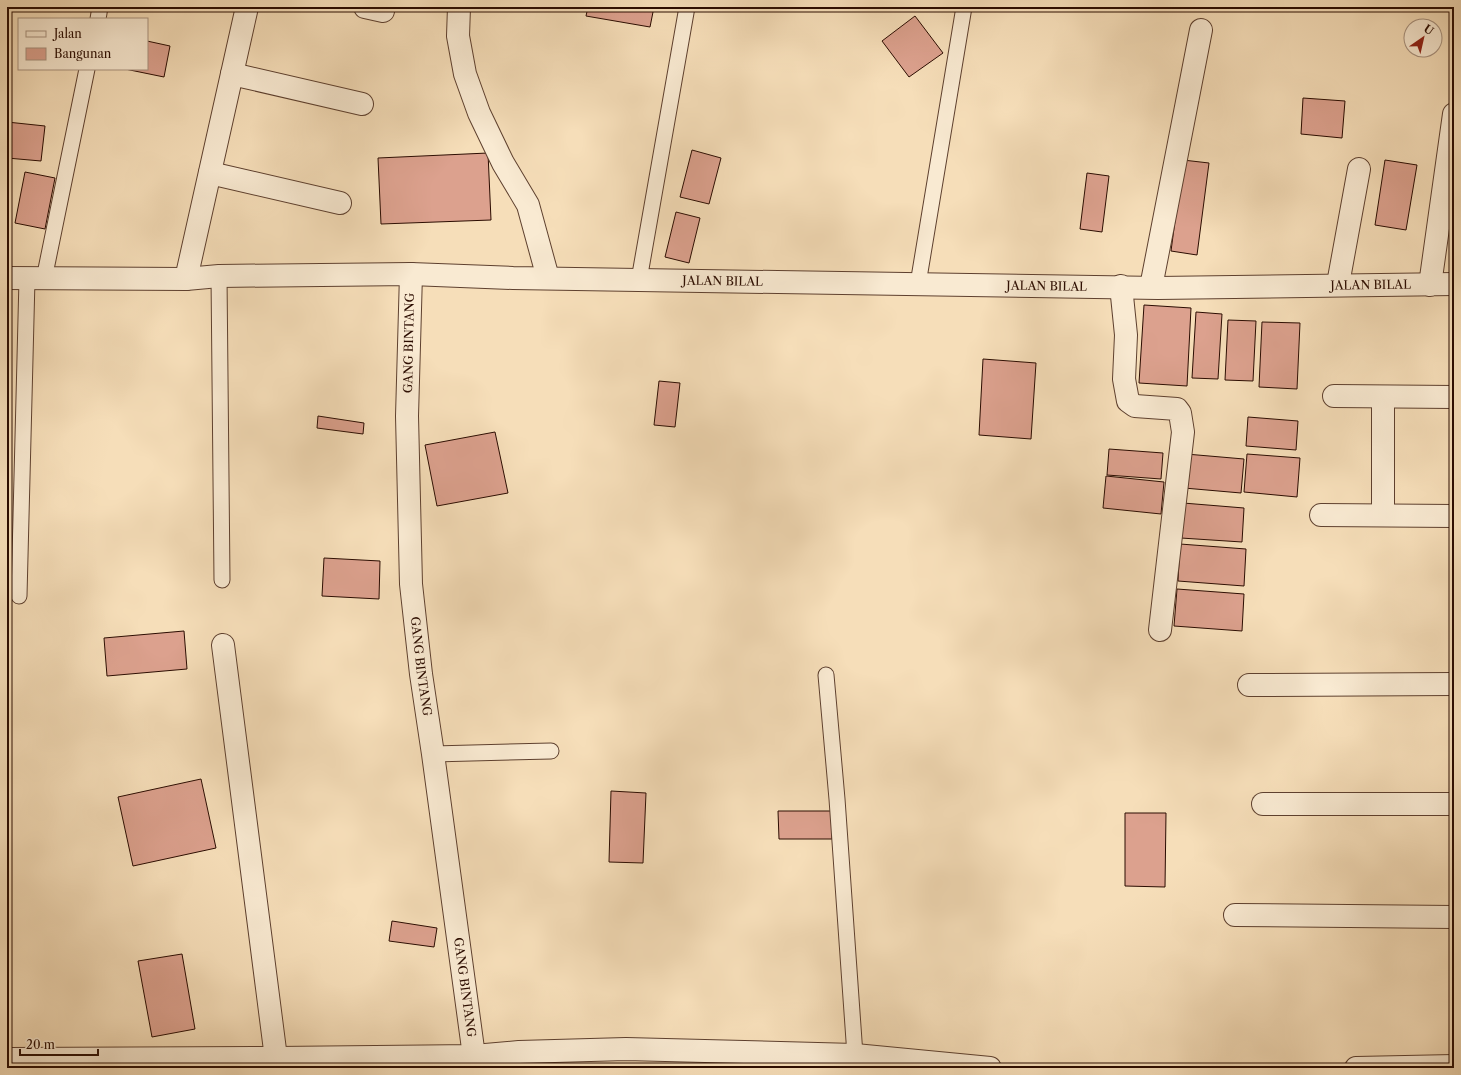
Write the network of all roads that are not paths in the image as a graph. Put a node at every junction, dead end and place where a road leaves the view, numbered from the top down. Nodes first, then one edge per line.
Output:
1 (100, 7) edge
2 (247, 7) edge
3 (459, 7) edge
4 (687, 7) edge
5 (964, 7) edge
6 (98, 18) edge
7 (1201, 30) dead end
8 (87, 70) edge
9 (232, 74) junction
10 (362, 104) dead end
11 (1454, 114) edge
12 (1359, 169) dead end
13 (210, 173) junction
14 (340, 203) dead end
15 (411, 274) junction
16 (219, 276) junction
17 (548, 278) junction
18 (26, 279) edge
19 (186, 279) junction
20 (639, 280) junction
21 (918, 284) junction
22 (1338, 284) junction
23 (1454, 284) edge
24 (1430, 285) junction
25 (1121, 286) junction
26 (1151, 288) junction
27 (1334, 396) dead end
28 (1383, 397) junction
29 (1454, 397) edge
30 (1321, 515) dead end
31 (1383, 515) junction
32 (1454, 516) edge
33 (222, 580) dead end
34 (19, 596) dead end
35 (1160, 630) dead end
36 (222, 646) dead end
37 (826, 675) dead end
38 (1454, 684) edge
39 (1250, 685) dead end
40 (551, 751) dead end
41 (434, 754) junction
42 (1262, 804) dead end
43 (1454, 804) edge
44 (1235, 915) dead end
45 (1454, 917) edge
46 (855, 1055) junction
47 (474, 1056) junction
48 (276, 1058) junction
49 (7, 1059) edge
50 (518, 1060) edge
51 (1454, 1066) edge
52 (959, 1067) edge
53 (990, 1068) edge
54 (1356, 1068) edge

1 - 6 lane
2 - 9 street
3 - 17 street
4 - 20 lane
5 - 21 lane
7 - 26 street
8 - 18 lane
9 - 10 street
9 - 13 street
11 - 24 street
12 - 22 street
13 - 14 street
13 - 19 street
15 - 16 street, JALAN BILAL
15 - 17 street, JALAN BILAL
15 - 41 street, GANG BINTANG
16 - 19 street, JALAN BILAL
16 - 33 lane
17 - 20 street, JALAN BILAL
18 - 19 street, JALAN BILAL
18 - 34 lane
20 - 21 street, JALAN BILAL
21 - 25 street, JALAN BILAL
22 - 24 street, JALAN BILAL
22 - 26 street, JALAN BILAL
23 - 24 street, JALAN BILAL
25 - 26 street, JALAN BILAL
25 - 35 street
27 - 28 street
28 - 29 street
28 - 31 street
30 - 31 street
31 - 32 street
36 - 48 street
37 - 46 lane
38 - 39 street
40 - 41 lane
41 - 47 street, GANG BINTANG
42 - 43 street
44 - 45 street
46 - 50 street
46 - 52 street
47 - 48 street
47 - 50 street
48 - 49 street
51 - 54 street
52 - 53 street

